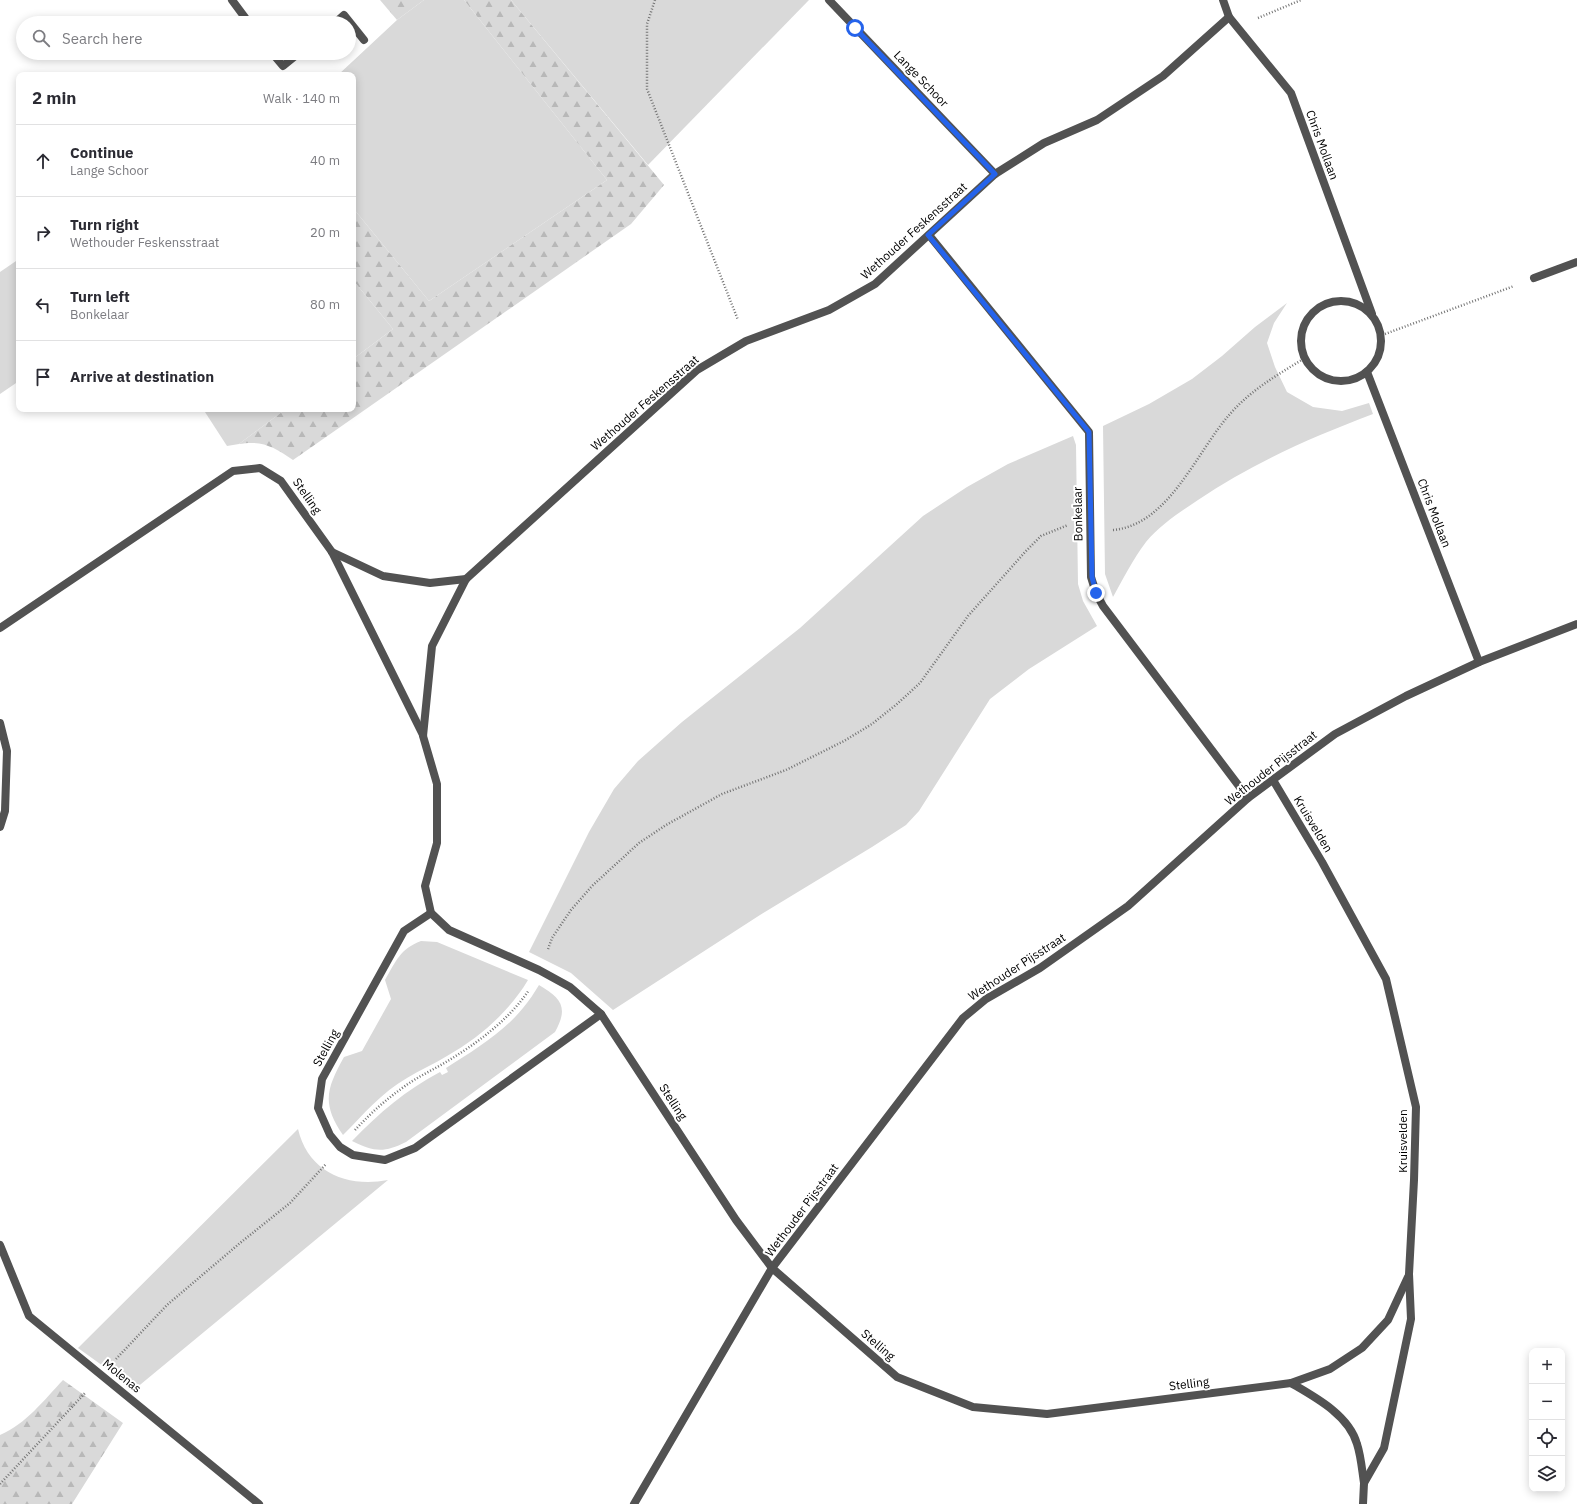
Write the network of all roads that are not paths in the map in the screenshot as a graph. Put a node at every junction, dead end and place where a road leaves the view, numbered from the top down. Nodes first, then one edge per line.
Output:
1 (232, 0) edge
2 (829, 0) edge
3 (1223, 0) edge
4 (245, 16) edge
5 (1229, 17) junction
6 (356, 30) edge
7 (364, 40) dead end
8 (278, 60) edge
9 (290, 60) edge
10 (995, 174) junction
11 (928, 235) junction
12 (1577, 262) edge
13 (1534, 278) road end
14 (1372, 314) junction
15 (1367, 372) junction
16 (332, 552) junction
17 (466, 579) junction
18 (1577, 624) edge
19 (0, 628) edge
20 (1479, 662) junction
21 (0, 723) edge
22 (423, 736) junction
23 (1273, 780) junction
24 (1248, 798) junction
25 (0, 827) edge
26 (431, 913) junction
27 (601, 1014) junction
28 (0, 1245) edge
29 (772, 1268) junction
30 (1409, 1274) junction
31 (1291, 1383) junction
32 (1364, 1483) junction
33 (259, 1504) edge
34 (634, 1504) edge
35 (1363, 1504) edge

1 - 4 street
2 - 10 street, Lange Schoor
3 - 5 street, Chris Mollaan
5 - 10 street, Wethouder Feskensstraat
5 - 14 street, Chris Mollaan
6 - 7 street
8 - 9 street
10 - 11 street, Wethouder Feskensstraat
11 - 17 street, Wethouder Feskensstraat
11 - 24 street, Bonkelaar
12 - 13 street
14 - 15 street, Chris Mollaan
14 - 15 street
15 - 20 street, Chris Mollaan
16 - 17 street
16 - 19 street, Stelling
16 - 22 street, Stelling
17 - 22 street, Stelling
18 - 20 street, Wethouder Pijsstraat
20 - 23 street, Wethouder Pijsstraat
21 - 25 street
22 - 26 street, Stelling
23 - 24 street, Wethouder Pijsstraat
23 - 30 street, Kruisvelden
24 - 29 street, Wethouder Pijsstraat
26 - 27 street, Stelling
26 - 27 street, Stelling
27 - 29 street, Stelling
28 - 33 street, Molenas
29 - 31 street, Stelling
29 - 34 street, Wethouder Pijsstraat
30 - 31 street, Stelling
30 - 32 street, Kruisvelden
31 - 32 street
32 - 35 street, Kruisvelden

